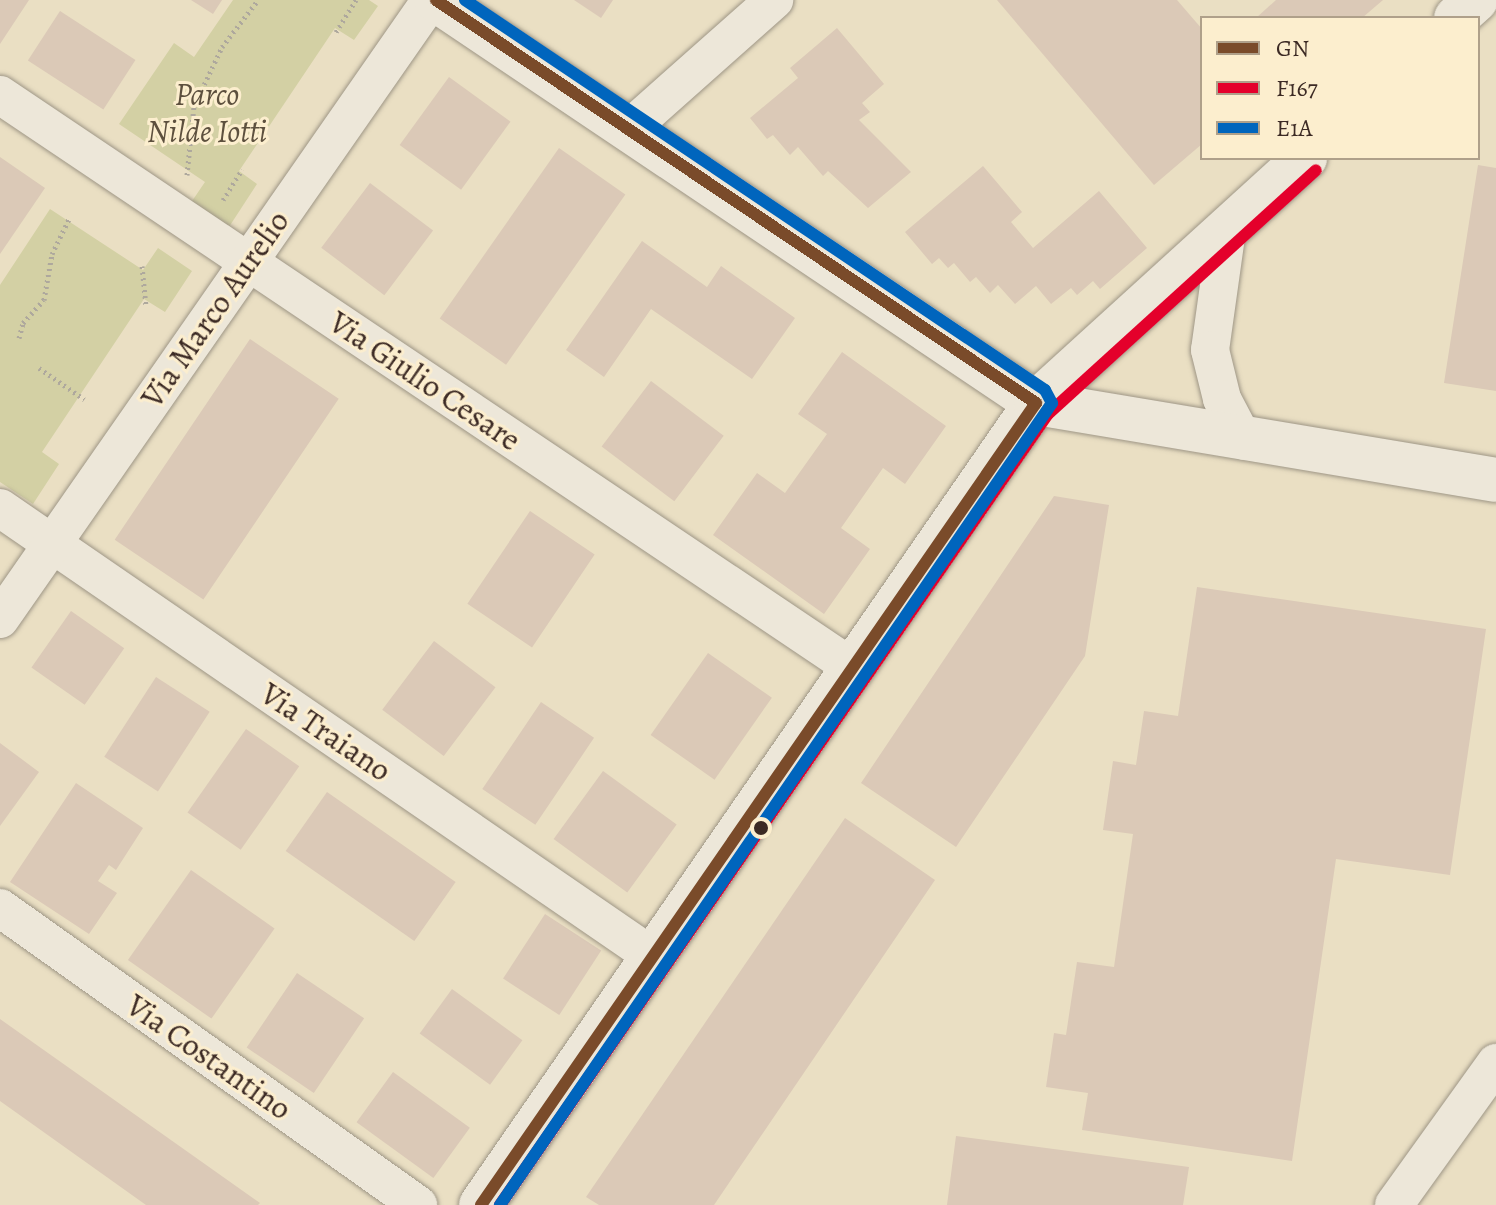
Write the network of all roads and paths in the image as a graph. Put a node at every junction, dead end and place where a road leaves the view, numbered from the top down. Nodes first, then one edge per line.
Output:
1 (258, 0) edge
2 (356, 0) edge
3 (433, 0) edge
4 (774, 0) edge
5 (1476, 0) edge
6 (1458, 16) edge
7 (336, 32) dead end
8 (0, 95) edge
9 (630, 128) junction
10 (1303, 160) edge
11 (242, 170) dead end
12 (187, 175) dead end
13 (217, 211) dead end
14 (70, 217) dead end
15 (1227, 229) junction
16 (248, 262) junction
17 (142, 266) dead end
18 (146, 306) dead end
19 (19, 338) dead end
20 (39, 368) dead end
21 (84, 399) dead end
22 (1036, 403) junction
23 (1244, 441) junction
24 (1496, 480) edge
25 (0, 508) edge
26 (52, 544) junction
27 (0, 619) edge
28 (850, 666) junction
29 (0, 908) edge
30 (652, 956) junction
31 (1496, 1063) edge
32 (418, 1205) edge
33 (481, 1205) edge
34 (1394, 1205) edge

1 - 12 path
2 - 7 path
3 - 9 street
3 - 16 street, Via Marco Aurelio
4 - 9 street
5 - 6 street
8 - 16 street, Via Giulio Cesare
9 - 22 street
10 - 15 street
11 - 13 path
14 - 19 path
15 - 22 street
15 - 23 street
16 - 26 street, Via Marco Aurelio
16 - 28 street, Via Giulio Cesare
17 - 18 path
20 - 21 path
22 - 23 street
22 - 28 street
23 - 24 street
25 - 26 street, Via Traiano
26 - 27 street, Via Marco Aurelio
26 - 30 street, Via Traiano
28 - 30 street
29 - 32 street, Via Costantino
30 - 33 street
31 - 34 street

